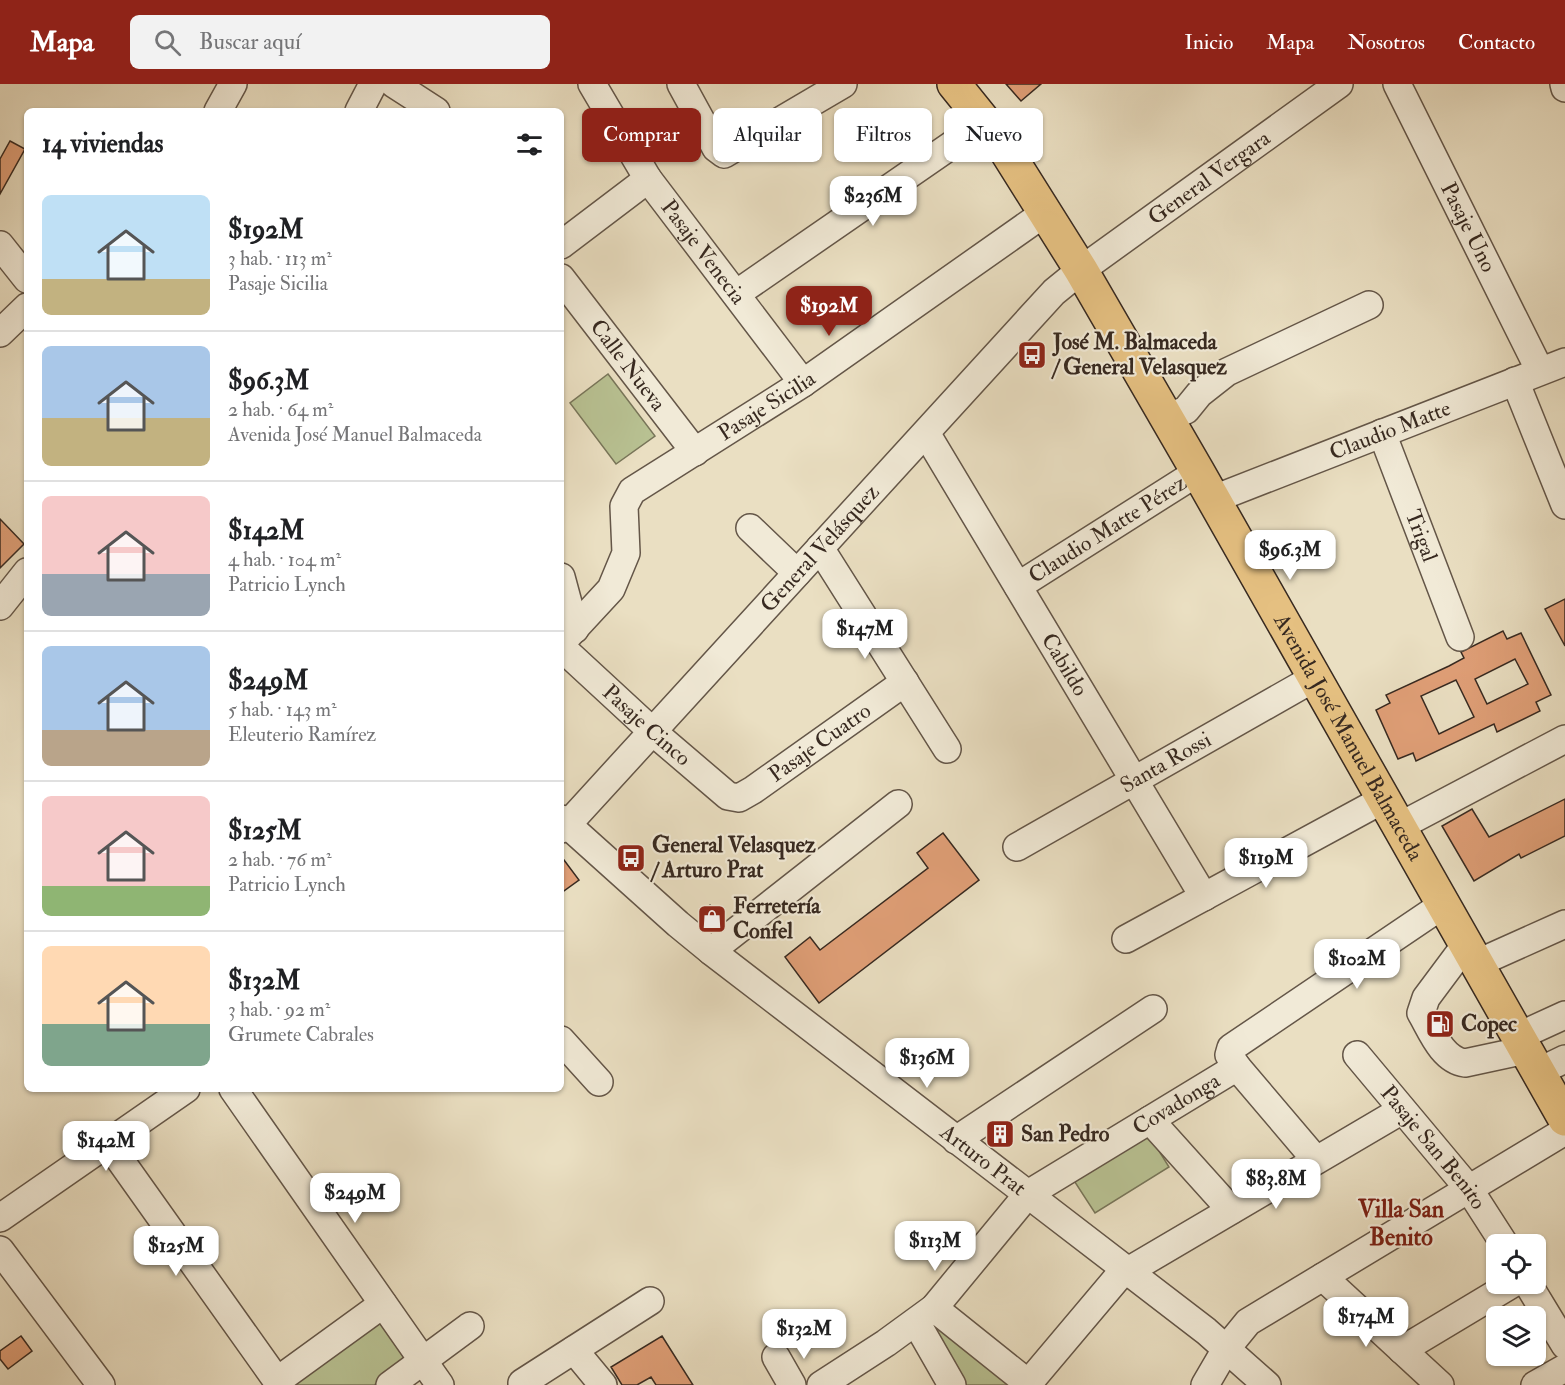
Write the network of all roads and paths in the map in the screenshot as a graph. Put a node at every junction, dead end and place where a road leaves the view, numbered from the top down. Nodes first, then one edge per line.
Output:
1 (373, 84) edge
2 (394, 84) edge
3 (592, 84) edge
4 (681, 84) edge
5 (843, 84) edge
6 (954, 84) edge
7 (1338, 84) edge
8 (1397, 84) edge
9 (230, 85) edge
10 (219, 108) edge
11 (361, 108) edge
12 (432, 108) edge
13 (974, 108) edge
14 (944, 150) edge
15 (1013, 162) edge
16 (648, 179) junction
17 (1046, 212) junction
18 (564, 243) edge
19 (0, 245) edge
20 (1081, 270) junction
21 (24, 275) edge
22 (564, 282) edge
23 (736, 294) junction
24 (1369, 305) dead end
25 (24, 310) edge
26 (0, 333) edge
27 (1553, 366) edge
28 (1515, 381) junction
29 (803, 383) junction
30 (1167, 418) junction
31 (926, 433) junction
32 (1382, 433) junction
33 (696, 452) junction
34 (1206, 485) junction
35 (1565, 505) edge
36 (750, 528) dead end
37 (820, 548) junction
38 (797, 573) junction
39 (24, 576) edge
40 (1017, 586) junction
41 (0, 606) edge
42 (564, 615) edge
43 (1460, 637) dead end
44 (566, 640) edge
45 (1316, 677) junction
46 (905, 682) junction
47 (653, 732) junction
48 (1565, 739) edge
49 (947, 749) dead end
50 (1134, 781) junction
51 (734, 798) joint
52 (898, 804) dead end
53 (1392, 813) junction
54 (564, 823) edge
55 (564, 825) edge
56 (1017, 847) dead end
57 (1204, 897) junction
58 (1444, 904) junction
59 (1565, 924) edge
60 (1126, 939) dead end
61 (711, 951) junction
62 (1472, 953) junction
63 (1153, 1009) dead end
64 (1565, 1015) edge
65 (564, 1043) edge
66 (1537, 1054) edge
67 (1357, 1055) dead end
68 (1236, 1067) junction
69 (599, 1082) dead end
70 (182, 1092) edge
71 (235, 1092) edge
72 (1402, 1110) junction
73 (1564, 1118) edge
74 (1150, 1120) junction
75 (957, 1140) junction
76 (108, 1143) junction
77 (1316, 1160) junction
78 (1469, 1189) junction
79 (1028, 1194) junction
80 (1231, 1210) junction
81 (0, 1218) edge
82 (1498, 1234) edge
83 (0, 1250) edge
84 (1127, 1270) junction
85 (1323, 1277) junction
86 (1495, 1294) edge
87 (1534, 1294) edge
88 (650, 1301) dead end
89 (383, 1304) junction
90 (925, 1315) junction
91 (470, 1326) dead end
92 (1565, 1345) edge
93 (1226, 1349) junction
94 (574, 1350) junction
95 (1402, 1350) junction
96 (776, 1357) dead end
97 (423, 1361) junction
98 (1565, 1368) edge
99 (278, 1383) edge
100 (522, 1383) dead end
101 (1028, 1384) edge
102 (101, 1385) edge
103 (390, 1385) edge
104 (440, 1385) edge
105 (603, 1385) edge
106 (792, 1385) edge
107 (821, 1385) edge
108 (952, 1385) edge
109 (1205, 1385) edge
110 (1268, 1385) edge
111 (1440, 1385) edge
112 (1535, 1385) edge

1 - 11 street
2 - 12 street
3 - 16 street, Pasaje Venecia
4 - 5 street
6 - 13 main road, Avenida José Manuel Balmaceda
7 - 20 street, General Vergara
8 - 27 street, Pasaje Uno
9 - 10 street
14 - 23 street
15 - 17 main road, Avenida José Manuel Balmaceda
16 - 18 street
16 - 23 street, Pasaje Venecia
17 - 20 main road, Avenida José Manuel Balmaceda
17 - 29 street, Pasaje Sicilia
19 - 21 street
20 - 30 main road, Avenida José Manuel Balmaceda
20 - 31 street, General Velásquez
22 - 33 street, Calle Nueva
23 - 29 street, Pasaje Venecia
24 - 30 street
25 - 26 street
27 - 28 street, Claudio Matte
28 - 32 street, Claudio Matte
28 - 35 street
29 - 33 street, Pasaje Sicilia
30 - 34 main road, Avenida José Manuel Balmaceda
31 - 37 street, General Velásquez
31 - 40 street, Cabildo
32 - 34 street, Claudio Matte
32 - 43 street, Trigal
33 - 44 street, Pasaje Sicilia
34 - 40 street, Claudio Matte Pérez
34 - 45 main road, Avenida José Manuel Balmaceda
36 - 38 street
37 - 38 street, General Velásquez
37 - 46 street
38 - 47 street, General Velásquez
39 - 41 street
40 - 50 street, Cabildo
42 - 44 street
44 - 47 street, Pasaje Cinco
45 - 50 street, Santa Rossi
45 - 53 main road, Avenida José Manuel Balmaceda
46 - 49 street
46 - 51 street, Pasaje Cuatro
47 - 51 street, Pasaje Cinco
47 - 54 street, General Velásquez
48 - 53 street
50 - 56 street, Santa Rossi
50 - 57 street, Cabildo
52 - 61 street
53 - 57 street
53 - 58 main road, Avenida José Manuel Balmaceda
55 - 61 street, Arturo Prat
57 - 60 street
58 - 62 main road, Avenida José Manuel Balmaceda
58 - 68 street, Covadonga
59 - 62 street
61 - 75 street, Arturo Prat
62 - 66 main road, Avenida José Manuel Balmaceda
62 - 66 street
63 - 75 street
64 - 66 street
65 - 69 street
66 - 73 main road, Avenida José Manuel Balmaceda
67 - 72 street, Pasaje San Benito
68 - 74 street, Covadonga
68 - 77 street
70 - 76 street
71 - 89 street
72 - 77 street
72 - 78 street, Pasaje San Benito
73 - 78 street
74 - 79 street, Covadonga
74 - 80 street
75 - 79 street, Arturo Prat
76 - 81 street
76 - 99 street
77 - 80 street
78 - 82 street, Pasaje San Benito
78 - 85 street
79 - 84 street, Arturo Prat
79 - 90 street, Covadonga
80 - 84 street
83 - 102 street
84 - 93 street, Arturo Prat
84 - 101 street
85 - 93 street
85 - 95 street
86 - 95 street
87 - 92 street
88 - 94 street
89 - 97 street
89 - 99 street
90 - 101 street
90 - 107 street, Covadonga
90 - 108 street
91 - 97 street
93 - 109 street
93 - 110 street, Arturo Prat
94 - 100 street
94 - 105 street
95 - 111 street
96 - 106 street
97 - 103 street
97 - 104 street
98 - 112 street

